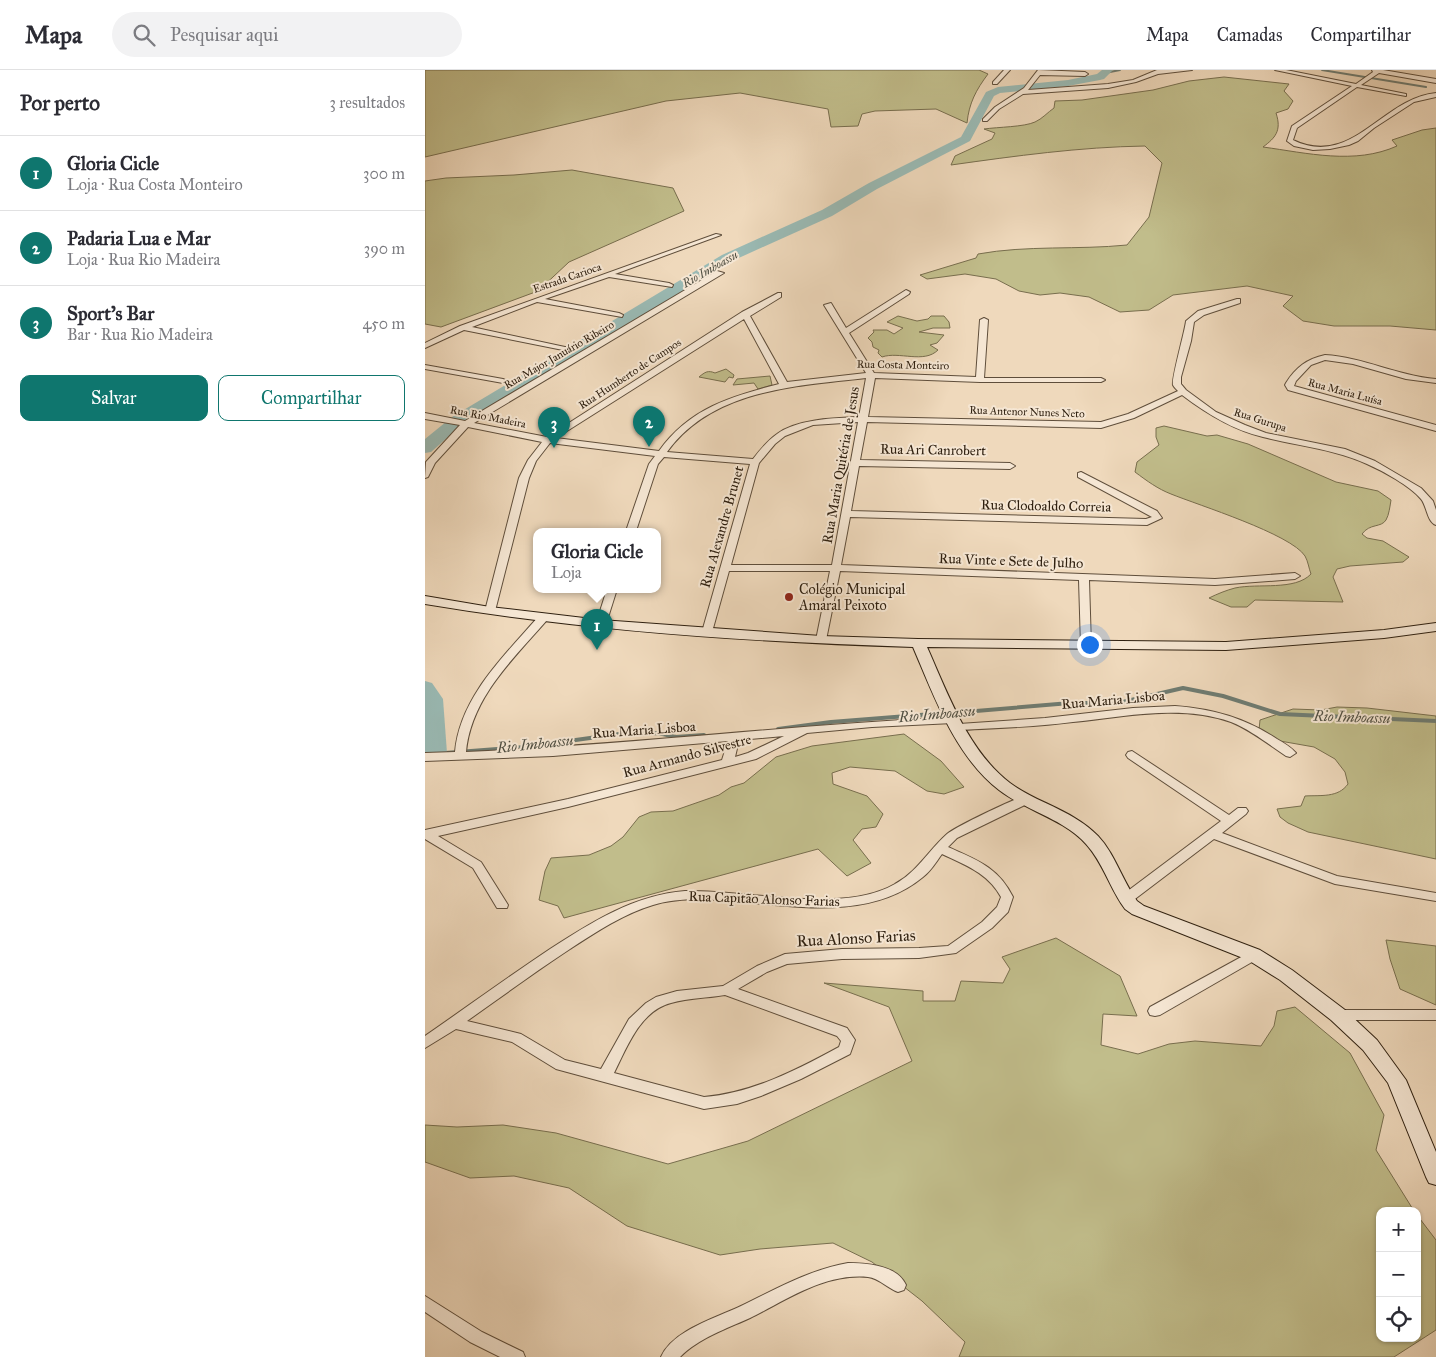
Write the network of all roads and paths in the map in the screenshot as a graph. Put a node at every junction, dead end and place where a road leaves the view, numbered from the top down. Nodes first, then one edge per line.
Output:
1 (1007, 70) edge
2 (1189, 70) edge
3 (1277, 70) edge
4 (1370, 70) edge
5 (1156, 71) edge
6 (1379, 71) edge
7 (1040, 72) edge
8 (1085, 74) dead end
9 (1436, 81) edge
10 (995, 82) dead end
11 (1355, 85) junction
12 (1026, 89) junction
13 (1404, 95) dead end
14 (1436, 95) edge
15 (985, 120) dead end
16 (718, 235) dead end
17 (719, 273) dead end
18 (609, 275) junction
19 (669, 285) dead end
20 (906, 292) dead end
21 (779, 295) dead end
22 (537, 300) junction
23 (1237, 302) dead end
24 (828, 305) dead end
25 (745, 314) junction
26 (619, 315) dead end
27 (983, 320) dead end
28 (463, 328) junction
29 (845, 332) junction
30 (425, 346) edge
31 (565, 349) dead end
32 (425, 367) edge
33 (871, 375) junction
34 (979, 380) junction
35 (1101, 380) dead end
36 (503, 381) dead end
37 (1436, 382) edge
38 (784, 385) junction
39 (1183, 392) junction
40 (425, 416) edge
41 (863, 419) junction
42 (463, 424) junction
43 (1436, 428) edge
44 (548, 440) junction
45 (661, 454) junction
46 (755, 462) junction
47 (855, 462) junction
48 (1010, 466) dead end
49 (425, 475) edge
50 (1081, 475) dead end
51 (845, 514) junction
52 (1436, 522) edge
53 (632, 528) edge
54 (725, 568) junction
55 (837, 568) junction
56 (1295, 576) dead end
57 (1084, 577) junction
58 (611, 593) edge
59 (425, 600) edge
60 (490, 611) junction
61 (543, 618) junction
62 (601, 624) junction
63 (1436, 627) edge
64 (707, 632) junction
65 (821, 640) junction
66 (918, 643) junction
67 (1086, 646) junction
68 (952, 717) junction
69 (805, 730) junction
70 (734, 738) junction
71 (460, 751) junction
72 (1290, 753) dead end
73 (1132, 755) dead end
74 (425, 757) edge
75 (728, 762) junction
76 (1025, 800) junction
77 (1243, 811) dead end
78 (1230, 821) junction
79 (426, 834) edge
80 (1213, 834) junction
81 (940, 848) junction
82 (1436, 897) edge
83 (1126, 899) junction
84 (502, 905) dead end
85 (1254, 955) junction
86 (726, 990) junction
87 (1155, 1011) dead end
88 (1339, 1015) junction
89 (1436, 1015) edge
90 (454, 1024) junction
91 (425, 1043) edge
92 (605, 1076) junction
93 (1436, 1177) edge
94 (898, 1285) dead end
95 (425, 1303) edge
96 (517, 1357) edge
97 (669, 1357) edge

1 - 10 street
2 - 5 street
3 - 11 street
4 - 6 street
5 - 12 street
6 - 9 street
6 - 11 street
7 - 8 street
7 - 12 street
11 - 13 street
11 - 14 street
12 - 15 street
16 - 18 street, Estrada Carioca
17 - 42 street, Rua Major Januário Ribeiro
18 - 19 street
18 - 22 street, Estrada Carioca
20 - 29 street
21 - 25 street, Rua Humberto de Campos
22 - 26 street
22 - 28 street, Estrada Carioca
23 - 39 street
24 - 29 street, Rua Maria Quitéria de Jesus
25 - 38 street
25 - 44 street, Rua Humberto de Campos
27 - 34 street
28 - 30 street, Estrada Carioca
28 - 31 street
29 - 33 street, Rua Maria Quitéria de Jesus
32 - 36 street
33 - 34 street, Rua Costa Monteiro
33 - 38 street, Rua Costa Monteiro
33 - 41 street, Rua Maria Quitéria de Jesus
34 - 35 street, Rua Costa Monteiro
37 - 43 street, Rua Maria Luísa
38 - 45 street, Rua Costa Monteiro
39 - 41 street, Rua Antenor Nunes Neto
39 - 52 street, Rua Gurupa
40 - 42 street, Rua Rio Madeira
41 - 46 street, Rua Alexandre Brunet
41 - 47 street, Rua Maria Quitéria de Jesus
42 - 44 street, Rua Rio Madeira
42 - 49 street, Rua Major Januário Ribeiro
44 - 45 street, Rua Rio Madeira
44 - 60 street, Rua Humberto de Campos
45 - 46 street, Rua Rio Madeira
45 - 53 street, Rua Costa Monteiro
46 - 54 street, Rua Alexandre Brunet
47 - 48 street, Rua Ari Canrobert
47 - 51 street, Rua Maria Quitéria de Jesus
50 - 51 street, Rua Clodoaldo Correia
51 - 55 street, Rua Maria Quitéria de Jesus
54 - 55 street, Rua Vinte e Sete de Julho
54 - 64 street, Rua Alexandre Brunet
55 - 57 street, Rua Vinte e Sete de Julho
55 - 65 street, Rua Maria Quitéria de Jesus
56 - 57 street, Rua Vinte e Sete de Julho
57 - 67 street
58 - 62 street
59 - 60 main road
60 - 61 main road
61 - 62 main road
61 - 71 street
62 - 64 main road
63 - 67 main road
64 - 65 main road
65 - 66 main road
66 - 67 main road
66 - 68 main road
68 - 69 street, Rua Armando Silvestre
68 - 72 street, Rua Maria Lisboa
68 - 76 main road
69 - 70 street, Rua Maria Lisboa
69 - 75 street, Rua Armando Silvestre
70 - 71 street, Rua Maria Lisboa
70 - 75 street
71 - 74 street, Rua Maria Lisboa
73 - 78 street
75 - 79 street, Rua Armando Silvestre
76 - 81 street
76 - 83 main road
77 - 78 street
78 - 80 street
79 - 84 street
80 - 82 street
80 - 83 street
81 - 86 street, Rua Alonso Farias
81 - 90 street, Rua Capitão Alonso Farias
83 - 85 main road
85 - 87 street
85 - 88 main road
86 - 92 street
86 - 92 street
88 - 89 street
88 - 93 main road
90 - 91 street, Rua Capitão Alonso Farias
90 - 92 street
94 - 97 street
95 - 96 street

